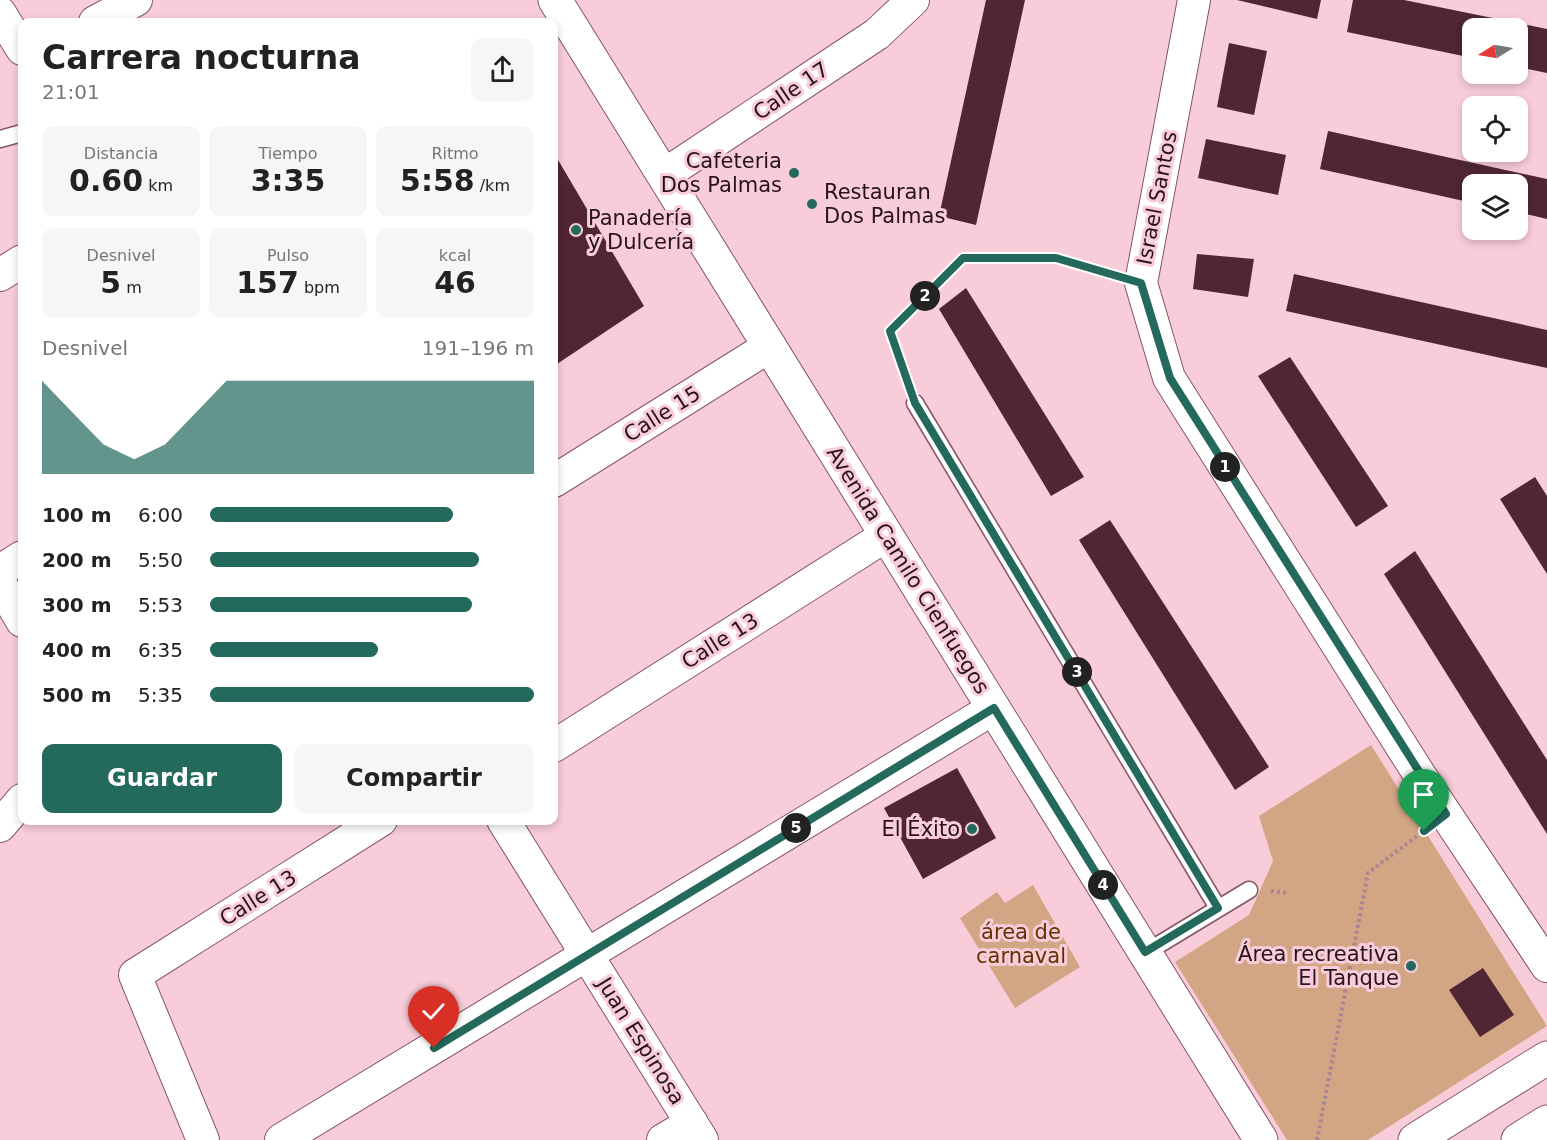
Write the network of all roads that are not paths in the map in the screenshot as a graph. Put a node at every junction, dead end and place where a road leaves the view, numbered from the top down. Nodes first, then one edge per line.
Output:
1 (136, 0) edge
2 (555, 0) edge
3 (913, 0) edge
4 (1194, 0) edge
5 (0, 13) edge
6 (102, 18) edge
7 (18, 42) edge
8 (18, 134) edge
9 (0, 139) edge
10 (663, 175) junction
11 (18, 264) edge
12 (0, 275) edge
13 (770, 346) junction
14 (915, 403) road end
15 (558, 478) edge
16 (887, 535) junction
17 (18, 560) edge
18 (0, 571) edge
19 (0, 583) edge
20 (18, 614) edge
21 (994, 708) junction
22 (558, 743) edge
23 (18, 805) edge
24 (373, 825) edge
25 (506, 825) edge
26 (0, 826) edge
27 (1249, 890) dead end
28 (1218, 908) junction
29 (1145, 952) junction
30 (588, 956) junction
31 (1547, 966) edge
32 (1547, 1058) edge
33 (1547, 1122) edge
34 (697, 1132) edge
35 (203, 1140) edge
36 (281, 1140) edge
37 (663, 1140) edge
38 (1261, 1140) edge
39 (1415, 1140) edge
40 (1518, 1140) edge

1 - 6 street
2 - 10 main road, Avenida Camilo Cienfuegos
3 - 10 street, Calle 17
4 - 31 street, Israel Santos
5 - 7 street
8 - 9 lane
10 - 13 main road, Avenida Camilo Cienfuegos
11 - 12 street
13 - 15 street, Calle 15
13 - 16 main road, Avenida Camilo Cienfuegos
14 - 28 lane
16 - 21 main road, Avenida Camilo Cienfuegos
16 - 22 street, Calle 13
17 - 18 street
19 - 20 street
21 - 29 main road, Avenida Camilo Cienfuegos
21 - 30 street
23 - 26 street
24 - 35 street, Calle 13
25 - 30 street, Juan Espinosa
27 - 28 lane
28 - 29 lane
29 - 38 main road, Avenida Camilo Cienfuegos
30 - 34 street, Juan Espinosa
30 - 36 street
32 - 39 main road
33 - 40 main road
34 - 37 street

